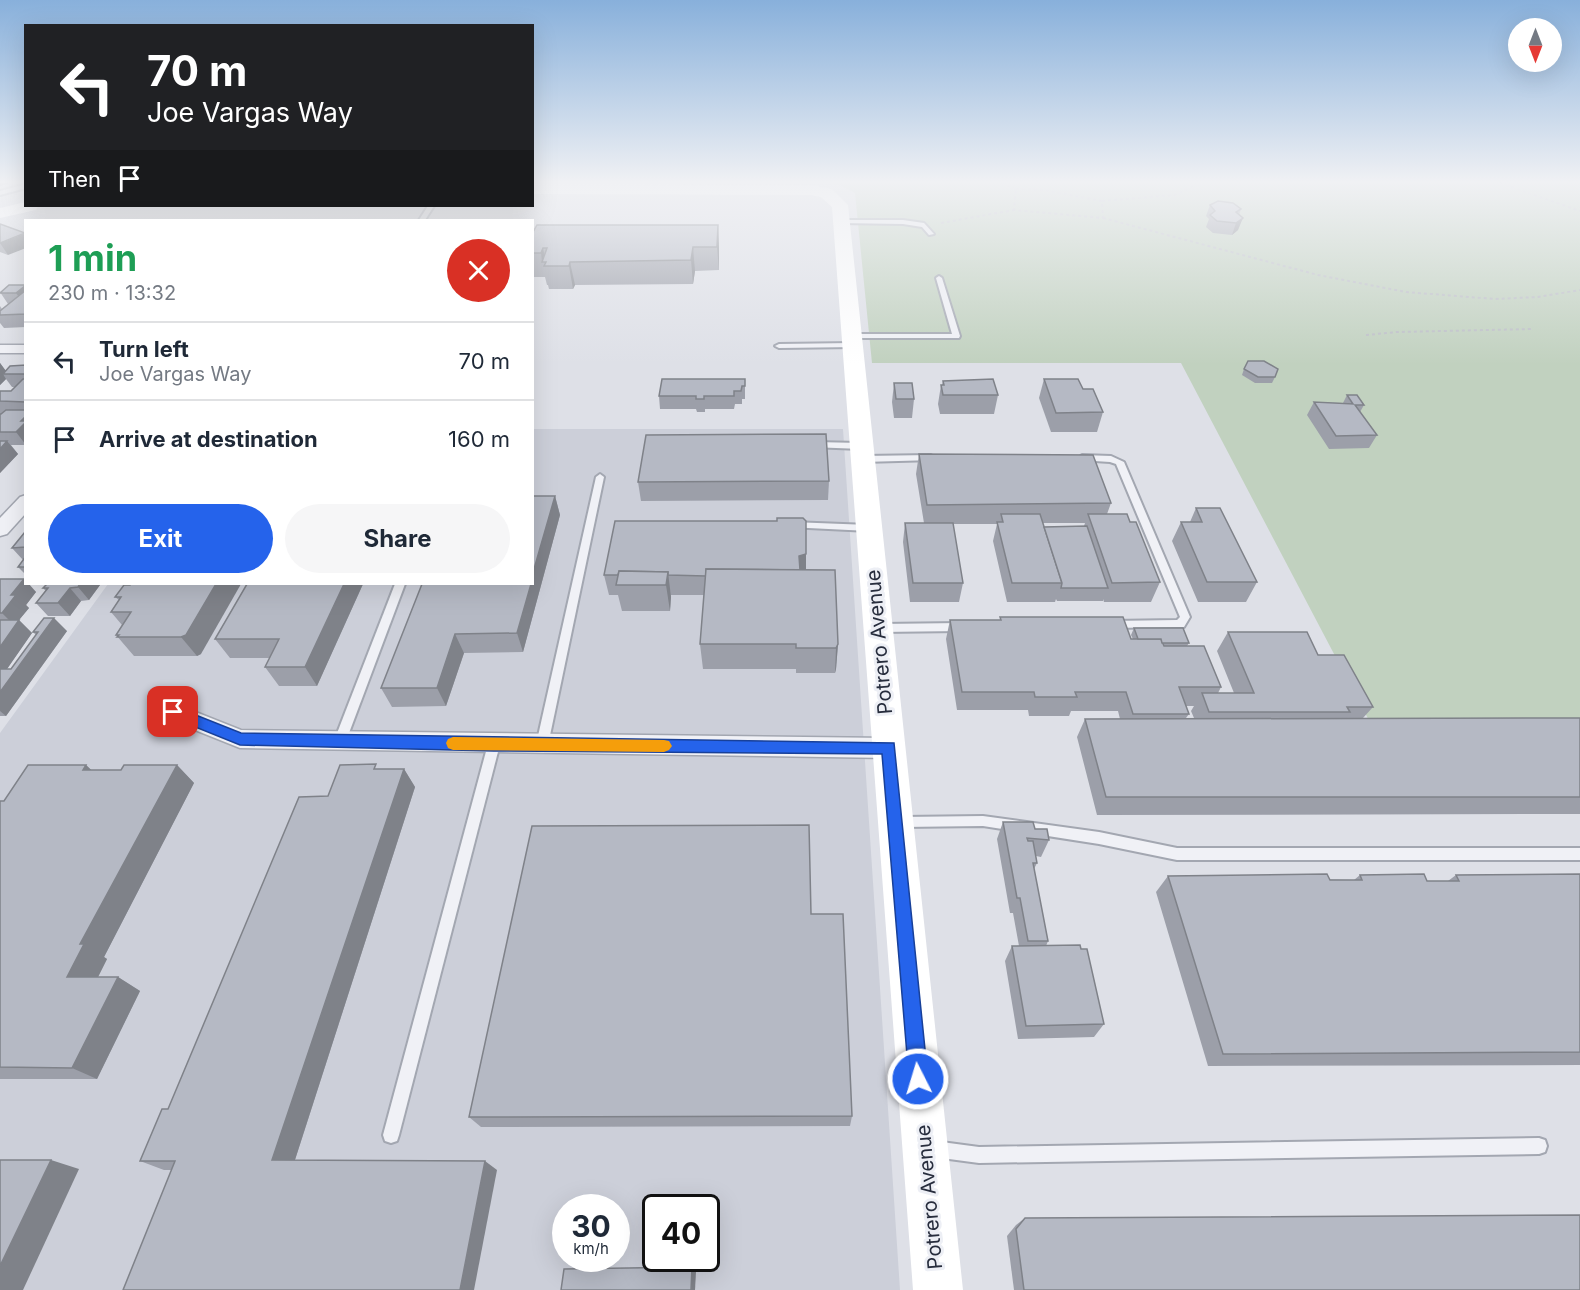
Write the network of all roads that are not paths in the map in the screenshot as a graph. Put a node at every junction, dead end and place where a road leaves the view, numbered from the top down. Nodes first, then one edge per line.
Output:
1 (843, 243) edge
2 (939, 278) dead end
3 (853, 341) junction
4 (779, 346) dead end
5 (0, 349) edge
6 (24, 349) edge
7 (861, 442) junction
8 (804, 445) edge
9 (943, 458) edge
10 (1067, 458) edge
11 (600, 477) dead end
12 (24, 503) edge
13 (782, 525) edge
14 (869, 528) junction
15 (0, 530) edge
16 (399, 585) edge
17 (1099, 625) edge
18 (971, 627) edge
19 (878, 628) junction
20 (173, 712) dead end
21 (340, 741) junction
22 (494, 744) junction
23 (542, 745) junction
24 (889, 748) junction
25 (895, 823) junction
26 (1580, 854) edge
27 (391, 1135) dead end
28 (1539, 1146) dead end
29 (925, 1148) junction
30 (938, 1290) edge

1 - 3 street, Potrero Avenue
2 - 3 lane
3 - 4 lane
3 - 7 street, Potrero Avenue
5 - 6 street
7 - 8 lane
7 - 9 lane
7 - 14 street, Potrero Avenue
10 - 17 lane
11 - 23 lane
12 - 15 street
13 - 14 lane
14 - 19 street, Potrero Avenue
16 - 21 lane
18 - 19 lane
19 - 24 street, Potrero Avenue
20 - 21 street
21 - 22 street
22 - 23 street
22 - 27 lane
23 - 24 street
24 - 25 street, Potrero Avenue
25 - 26 lane
25 - 29 street, Potrero Avenue
28 - 29 lane
29 - 30 street, Potrero Avenue

